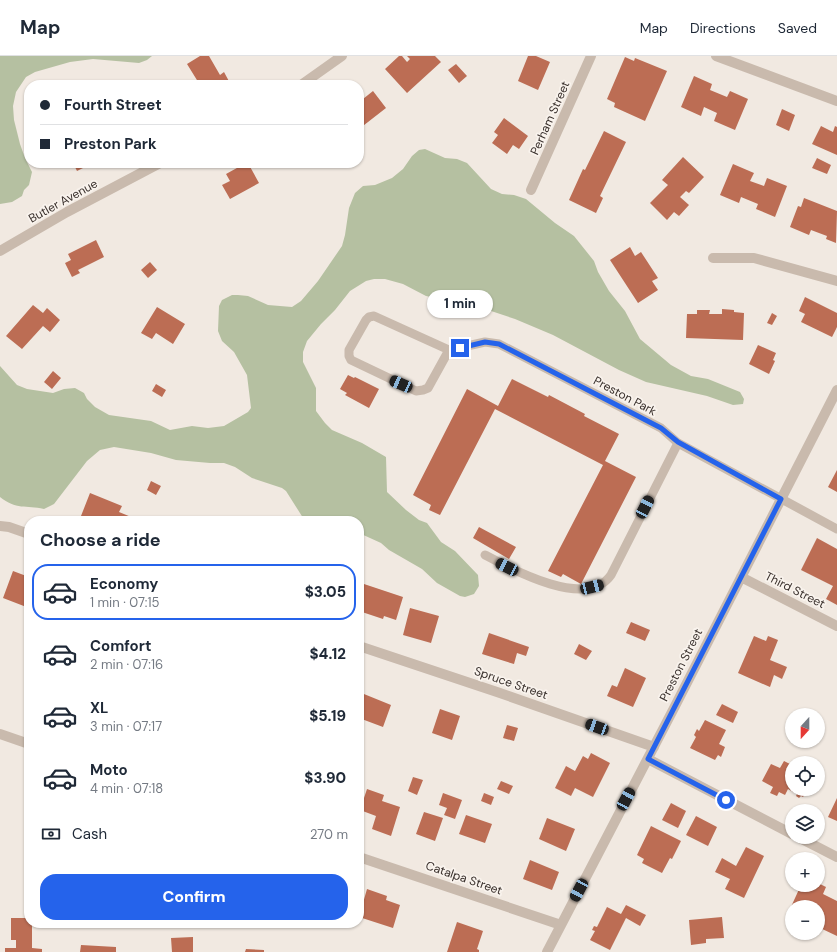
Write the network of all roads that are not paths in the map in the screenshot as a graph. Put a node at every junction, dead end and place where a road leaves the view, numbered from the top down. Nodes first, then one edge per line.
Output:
1 (342, 56) edge
2 (591, 56) edge
3 (716, 56) edge
4 (308, 80) edge
5 (837, 101) edge
6 (151, 168) edge
7 (531, 190) dead end
8 (0, 251) edge
9 (713, 258) dead end
10 (837, 281) edge
11 (449, 350) junction
12 (837, 390) edge
13 (834, 403) edge
14 (678, 442) junction
15 (781, 499) junction
16 (0, 526) edge
17 (837, 529) edge
18 (24, 532) edge
19 (485, 555) dead end
20 (741, 576) junction
21 (837, 626) edge
22 (364, 648) edge
23 (0, 734) edge
24 (24, 742) edge
25 (654, 747) junction
26 (648, 759) junction
27 (785, 830) edge
28 (812, 844) edge
29 (837, 857) edge
30 (364, 859) edge
31 (561, 925) junction
32 (547, 952) edge

1 - 4 street
2 - 7 street, Perham Street
3 - 5 street
6 - 8 street, Butler Avenue
9 - 10 street
11 - 11 lane
11 - 14 lane, Preston Park
12 - 13 street, Preston Street
13 - 15 street, Preston Street
14 - 15 lane, Preston Park
14 - 19 lane
15 - 17 lane, Preston Park
15 - 20 street, Preston Street
16 - 18 street
20 - 21 street, Third Street
20 - 25 street, Preston Street
22 - 25 street, Spruce Street
23 - 24 street
25 - 26 street, Preston Street
26 - 27 street
26 - 31 street, Preston Street
28 - 29 street
30 - 31 street, Catalpa Street
31 - 32 street, Preston Street

